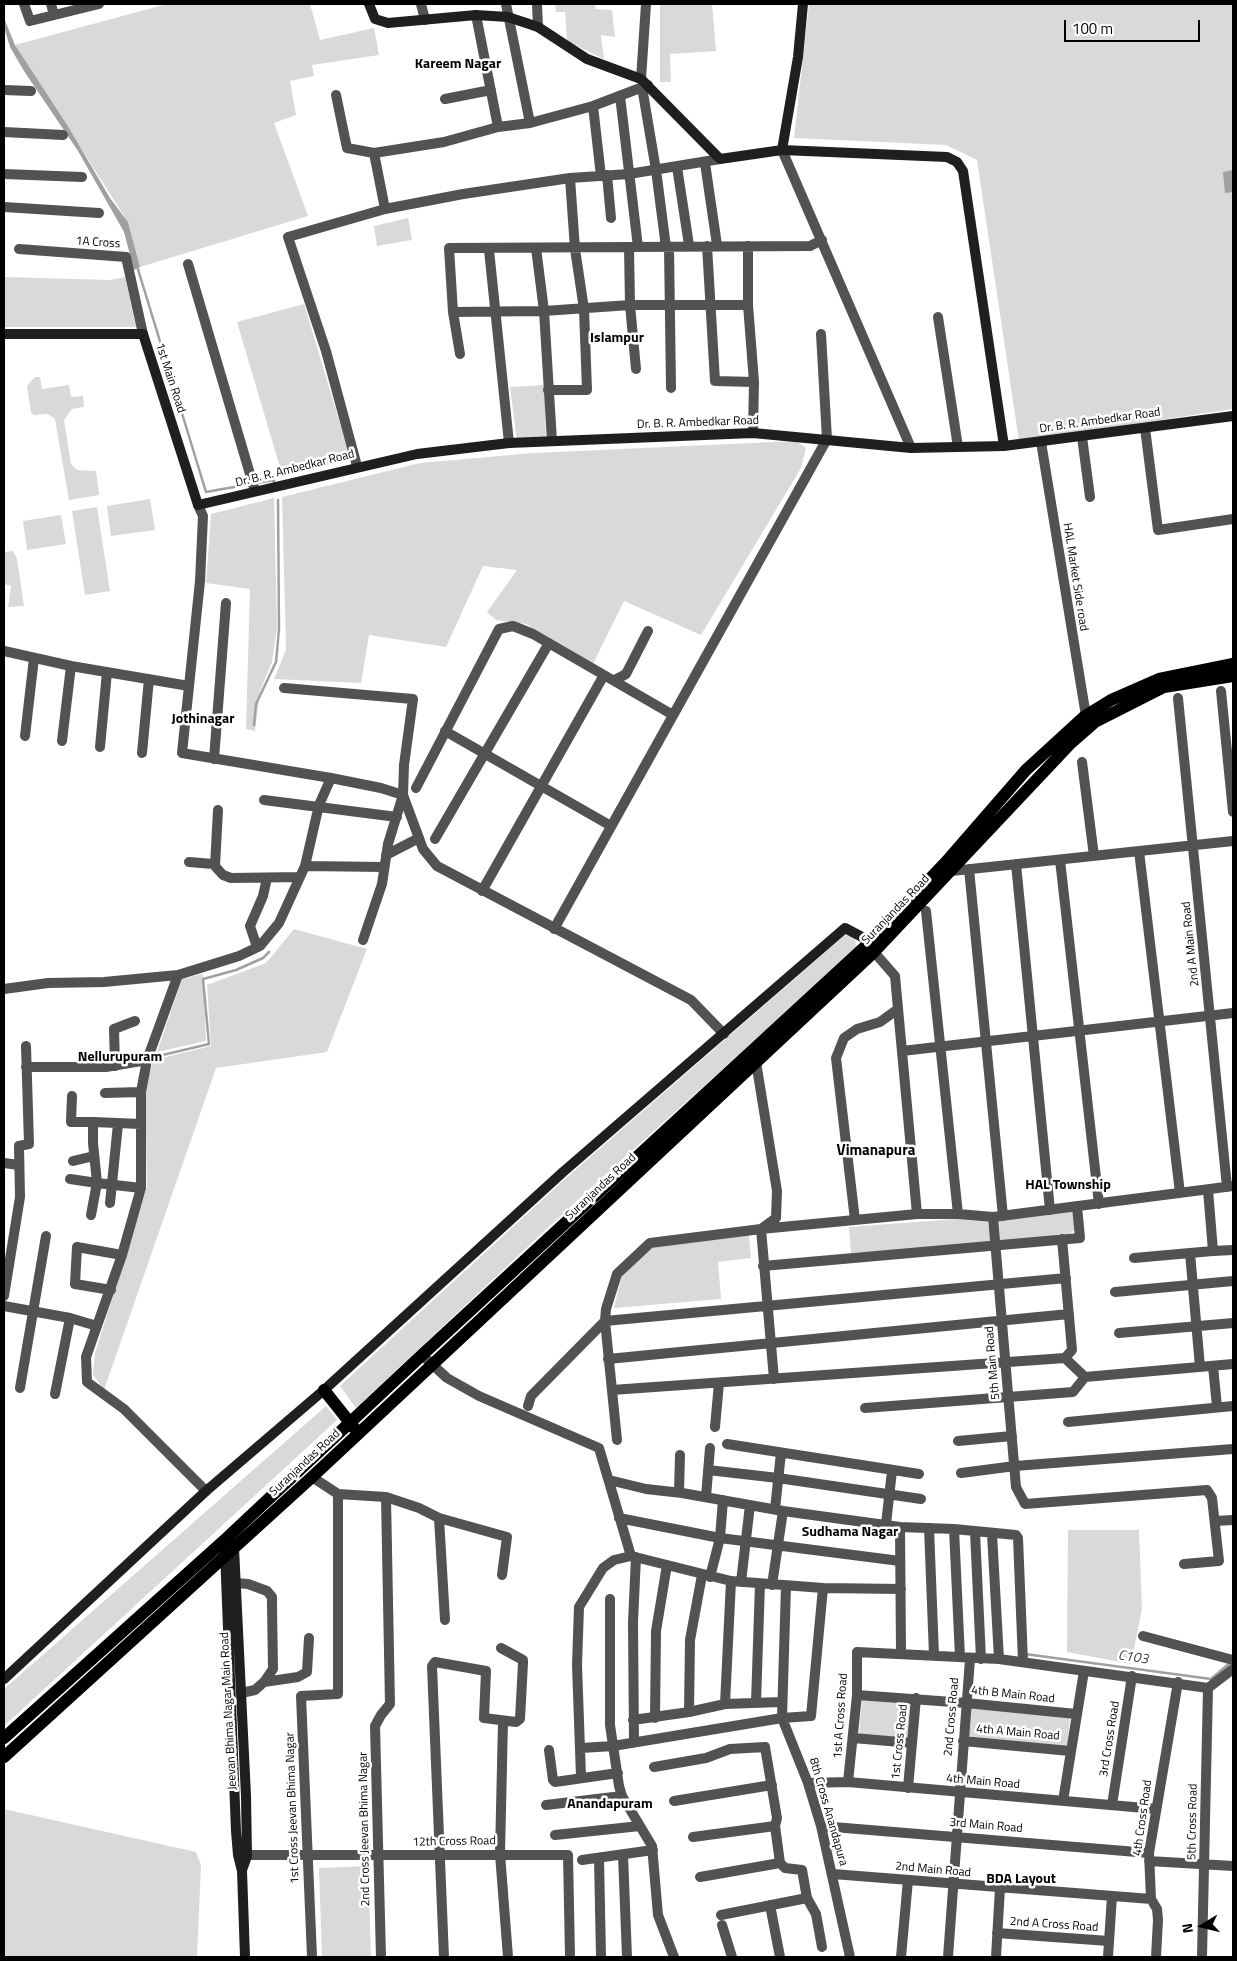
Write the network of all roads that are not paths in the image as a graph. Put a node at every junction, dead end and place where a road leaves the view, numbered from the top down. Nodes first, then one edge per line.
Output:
1 (24, 4) edge
2 (51, 4) edge
3 (93, 4) edge
4 (369, 4) edge
5 (421, 4) edge
6 (506, 4) edge
7 (537, 4) edge
8 (646, 4) edge
9 (803, 4) edge
10 (54, 15) junction
11 (476, 15) junction
12 (508, 17) junction
13 (425, 20) junction
14 (538, 27) junction
15 (643, 84) junction
16 (4, 90) edge
17 (490, 90) junction
18 (31, 91) dead end
19 (336, 95) dead end
20 (620, 96) junction
21 (445, 99) dead end
22 (593, 106) junction
23 (530, 123) junction
24 (498, 127) junction
25 (4, 132) edge
26 (63, 135) dead end
27 (782, 150) junction
28 (374, 153) junction
29 (720, 159) junction
30 (704, 163) junction
31 (677, 167) junction
32 (656, 170) junction
33 (4, 174) edge
34 (629, 174) junction
35 (604, 175) junction
36 (82, 177) dead end
37 (570, 178) junction
38 (4, 207) edge
39 (385, 209) junction
40 (99, 213) dead end
41 (611, 218) dead end
42 (822, 240) junction
43 (689, 245) junction
44 (712, 245) junction
45 (748, 246) junction
46 (633, 247) junction
47 (668, 247) junction
48 (536, 248) junction
49 (19, 249) dead end
50 (575, 249) junction
51 (489, 250) junction
52 (188, 264) dead end
53 (710, 304) junction
54 (630, 305) junction
55 (669, 305) junction
56 (748, 305) junction
57 (584, 309) junction
58 (497, 311) junction
59 (544, 311) junction
60 (453, 312) junction
61 (938, 317) dead end
62 (4, 334) edge
63 (143, 334) junction
64 (821, 334) dead end
65 (460, 354) dead end
66 (636, 369) dead end
67 (754, 382) junction
68 (671, 388) dead end
69 (548, 390) junction
70 (1233, 416) edge
71 (1145, 428) junction
72 (753, 433) junction
73 (1082, 437) junction
74 (827, 439) junction
75 (552, 441) junction
76 (1041, 442) junction
77 (509, 443) junction
78 (1004, 446) junction
79 (958, 447) junction
80 (911, 448) junction
81 (357, 466) junction
82 (255, 491) junction
83 (1090, 497) dead end
84 (198, 505) junction
85 (1233, 519) edge
86 (226, 602) dead end
87 (648, 631) dead end
88 (550, 643) junction
89 (4, 651) edge
90 (34, 658) junction
91 (1233, 664) edge
92 (71, 666) junction
93 (108, 672) junction
94 (604, 676) junction
95 (1233, 676) edge
96 (148, 679) junction
97 (615, 680) junction
98 (189, 686) junction
99 (284, 688) dead end
100 (1221, 691) dead end
101 (1178, 698) dead end
102 (673, 715) junction
103 (1087, 722) junction
104 (445, 731) junction
105 (25, 736) dead end
106 (62, 741) dead end
107 (100, 747) dead end
108 (484, 753) junction
109 (142, 754) dead end
110 (214, 759) junction
111 (1082, 762) dead end
112 (331, 778) junction
113 (541, 786) junction
114 (416, 788) dead end
115 (402, 795) junction
116 (264, 800) dead end
117 (319, 805) junction
118 (218, 810) dead end
119 (1233, 812) edge
120 (397, 817) junction
121 (611, 826) junction
122 (419, 838) junction
123 (435, 839) dead end
124 (1233, 841) edge
125 (1193, 845) junction
126 (1139, 851) junction
127 (386, 855) junction
128 (1094, 856) junction
129 (1060, 860) junction
130 (189, 862) dead end
131 (1016, 864) junction
132 (215, 866) junction
133 (305, 866) junction
134 (949, 866) junction
135 (384, 867) junction
136 (969, 870) junction
137 (300, 877) junction
138 (267, 878) junction
139 (482, 891) junction
140 (926, 911) dead end
141 (554, 929) junction
142 (363, 940) dead end
143 (257, 947) junction
144 (871, 948) junction
145 (178, 975) junction
146 (4, 990) edge
147 (898, 1009) junction
148 (1233, 1013) edge
149 (1210, 1016) junction
150 (135, 1021) dead end
151 (1160, 1021) junction
152 (1079, 1030) junction
153 (724, 1034) junction
154 (1033, 1036) junction
155 (986, 1041) junction
156 (26, 1046) dead end
157 (941, 1046) junction
158 (902, 1051) junction
159 (147, 1060) junction
160 (756, 1062) junction
161 (115, 1066) junction
162 (26, 1067) junction
163 (141, 1092) junction
164 (104, 1093) dead end
165 (72, 1096) dead end
166 (93, 1122) junction
167 (118, 1124) junction
168 (141, 1124) junction
169 (94, 1156) junction
170 (74, 1161) dead end
171 (4, 1163) edge
172 (19, 1165) junction
173 (70, 1179) dead end
174 (97, 1183) junction
175 (112, 1185) junction
176 (1230, 1186) edge
177 (141, 1188) junction
178 (1208, 1190) junction
179 (1180, 1193) junction
180 (110, 1203) dead end
181 (1099, 1204) junction
182 (1077, 1206) junction
183 (1050, 1210) junction
184 (917, 1214) junction
185 (958, 1214) junction
186 (91, 1215) dead end
187 (998, 1216) junction
188 (855, 1220) junction
189 (761, 1229) junction
190 (46, 1236) dead end
191 (1062, 1239) junction
192 (996, 1245) junction
193 (1233, 1250) edge
194 (1213, 1252) junction
195 (1190, 1254) junction
196 (122, 1255) junction
197 (1134, 1258) dead end
198 (763, 1266) junction
199 (1066, 1278) junction
200 (1233, 1281) edge
201 (999, 1284) junction
202 (1193, 1285) junction
203 (110, 1290) junction
204 (1115, 1292) dead end
205 (4, 1296) edge
206 (4, 1306) edge
207 (766, 1306) junction
208 (34, 1311) junction
209 (1069, 1314) junction
210 (70, 1318) junction
211 (1002, 1320) junction
212 (605, 1321) junction
213 (1233, 1323) edge
214 (97, 1326) junction
215 (1196, 1327) junction
216 (1119, 1333) dead end
217 (770, 1343) junction
218 (1065, 1358) junction
219 (608, 1359) junction
220 (426, 1360) junction
221 (1006, 1362) junction
222 (1233, 1364) edge
223 (1213, 1366) junction
224 (1200, 1367) junction
225 (1085, 1377) junction
226 (774, 1379) junction
227 (719, 1383) junction
228 (20, 1388) dead end
229 (324, 1390) junction
230 (612, 1390) junction
231 (55, 1394) dead end
232 (1009, 1397) junction
233 (528, 1406) dead end
234 (1233, 1406) edge
235 (865, 1408) dead end
236 (1217, 1408) junction
237 (350, 1422) junction
238 (1068, 1422) dead end
239 (715, 1428) dead end
240 (358, 1433) junction
241 (1012, 1436) junction
242 (617, 1440) dead end
243 (958, 1441) dead end
244 (726, 1444) dead end
245 (710, 1448) dead end
246 (1233, 1449) edge
247 (781, 1453) junction
248 (680, 1455) dead end
249 (1015, 1466) junction
250 (708, 1470) junction
251 (892, 1471) junction
252 (961, 1473) dead end
253 (919, 1474) dead end
254 (312, 1477) junction
255 (778, 1478) junction
256 (609, 1480) junction
257 (206, 1491) junction
258 (679, 1492) junction
259 (338, 1494) junction
260 (889, 1495) junction
261 (386, 1497) junction
262 (706, 1497) junction
263 (921, 1499) dead end
264 (722, 1500) junction
265 (750, 1505) junction
266 (779, 1510) junction
267 (439, 1518) junction
268 (619, 1518) junction
269 (1233, 1520) edge
270 (1215, 1521) junction
271 (886, 1524) junction
272 (900, 1527) junction
273 (929, 1528) junction
274 (954, 1529) junction
275 (975, 1532) junction
276 (992, 1534) junction
277 (720, 1538) junction
278 (746, 1542) junction
279 (780, 1544) junction
280 (227, 1546) junction
281 (634, 1556) junction
282 (900, 1561) junction
283 (1184, 1564) dead end
284 (667, 1565) junction
285 (502, 1575) dead end
286 (706, 1576) junction
287 (736, 1582) junction
288 (236, 1583) junction
289 (760, 1584) junction
290 (772, 1585) junction
291 (786, 1586) junction
292 (823, 1588) junction
293 (901, 1589) junction
294 (610, 1599) dead end
295 (445, 1620) dead end
296 (1144, 1636) dead end
297 (309, 1638) dead end
298 (501, 1648) dead end
299 (901, 1653) junction
300 (934, 1655) junction
301 (965, 1658) junction
302 (981, 1659) junction
303 (999, 1659) junction
304 (1023, 1662) junction
305 (1232, 1663) edge
306 (1084, 1670) junction
307 (1132, 1676) junction
308 (4, 1679) edge
309 (264, 1682) junction
310 (1178, 1682) junction
311 (1208, 1688) junction
312 (241, 1693) junction
313 (857, 1695) junction
314 (916, 1698) junction
315 (756, 1702) junction
316 (781, 1702) junction
317 (966, 1703) junction
318 (725, 1704) junction
319 (689, 1712) junction
320 (1076, 1714) junction
321 (655, 1718) junction
322 (782, 1718) junction
323 (633, 1720) junction
324 (503, 1721) junction
325 (4, 1738) edge
326 (853, 1738) junction
327 (634, 1740) junction
328 (963, 1741) junction
329 (912, 1743) junction
330 (613, 1746) junction
331 (581, 1748) junction
332 (550, 1750) dead end
333 (1070, 1751) junction
334 (4, 1757) edge
335 (654, 1767) dead end
336 (618, 1773) junction
337 (581, 1777) junction
338 (848, 1782) junction
339 (808, 1783) junction
340 (772, 1785) junction
341 (908, 1788) junction
342 (959, 1792) junction
343 (622, 1796) junction
344 (674, 1801) dead end
345 (1063, 1801) junction
346 (1112, 1805) junction
347 (546, 1806) dead end
348 (1156, 1809) junction
349 (640, 1826) junction
350 (775, 1826) junction
351 (821, 1826) junction
352 (555, 1835) dead end
353 (957, 1836) junction
354 (693, 1837) dead end
355 (653, 1850) junction
356 (500, 1854) junction
357 (306, 1855) junction
358 (378, 1855) junction
359 (623, 1855) junction
360 (242, 1856) junction
361 (440, 1856) junction
362 (1149, 1857) junction
363 (599, 1858) junction
364 (582, 1860) dead end
365 (780, 1863) junction
366 (1205, 1865) junction
367 (1233, 1866) edge
368 (833, 1874) junction
369 (700, 1877) dead end
370 (908, 1880) junction
371 (953, 1885) junction
372 (1000, 1888) junction
373 (1112, 1896) junction
374 (807, 1898) junction
375 (1151, 1899) junction
376 (770, 1905) junction
377 (997, 1933) junction
378 (1109, 1941) junction
379 (822, 1947) dead end
380 (245, 1957) edge
381 (312, 1957) edge
382 (380, 1957) edge
383 (444, 1957) edge
384 (508, 1957) edge
385 (570, 1957) edge
386 (601, 1957) edge
387 (627, 1957) edge
388 (674, 1957) edge
389 (732, 1957) edge
390 (780, 1957) edge
391 (850, 1957) edge
392 (901, 1957) edge
393 (948, 1957) edge
394 (996, 1957) edge
395 (1108, 1957) edge
396 (1156, 1957) edge
397 (1202, 1957) edge

1 - 10 street
2 - 10 street
3 - 10 street
4 - 13 street
5 - 13 street
6 - 12 street
7 - 14 street
8 - 15 street
9 - 27 street
11 - 12 street
11 - 13 street
11 - 17 street
12 - 14 street
12 - 23 street
14 - 15 street
15 - 20 street
15 - 29 street
15 - 32 street
16 - 18 street
17 - 21 street
17 - 24 street
19 - 28 street
20 - 22 street
20 - 34 street
22 - 23 street
22 - 35 street
23 - 24 street
24 - 28 street
25 - 26 street
27 - 29 street
27 - 42 street
27 - 78 street
28 - 39 street
29 - 30 street
30 - 31 street
30 - 44 street
31 - 32 street
31 - 43 street
32 - 34 street
32 - 47 street
33 - 36 street
34 - 35 street
34 - 46 street
35 - 37 street
35 - 41 street
37 - 39 street
37 - 50 street
38 - 40 street
39 - 81 street
42 - 45 street
42 - 80 street
43 - 44 street
43 - 47 street
44 - 45 street
44 - 53 street
45 - 56 street
46 - 47 street
46 - 50 street
46 - 54 street
47 - 55 street
48 - 50 street
48 - 51 street
48 - 59 street
49 - 63 street, 1A Cross
50 - 57 street
51 - 58 street
51 - 60 street
52 - 82 street
53 - 55 street
53 - 56 street
53 - 67 street
54 - 55 street
54 - 57 street
54 - 66 street
55 - 68 street
56 - 67 street
57 - 59 street
57 - 69 street
58 - 59 street
58 - 60 street
58 - 77 street
59 - 69 street
60 - 65 street
61 - 79 street
62 - 63 street, 1st Main Road
63 - 84 street, 1st Main Road
64 - 74 street
67 - 72 street
69 - 75 street
70 - 71 street, Dr. B. R. Ambedkar Road
71 - 73 street, Dr. B. R. Ambedkar Road
71 - 85 street
72 - 74 street, Dr. B. R. Ambedkar Road
72 - 75 street, Dr. B. R. Ambedkar Road
73 - 76 street, Dr. B. R. Ambedkar Road
73 - 83 street
74 - 80 street, Dr. B. R. Ambedkar Road
74 - 102 street
75 - 77 street, Dr. B. R. Ambedkar Road
76 - 78 street, Dr. B. R. Ambedkar Road
76 - 103 street, HAL Market Side road
77 - 81 street, Dr. B. R. Ambedkar Road
78 - 79 street, Dr. B. R. Ambedkar Road
79 - 80 street, Dr. B. R. Ambedkar Road
81 - 82 street, Dr. B. R. Ambedkar Road
82 - 84 street, Dr. B. R. Ambedkar Road
84 - 98 street
86 - 110 street
87 - 97 street
88 - 94 street
88 - 104 street
88 - 108 street
89 - 90 street
90 - 92 street
90 - 105 street
91 - 103 main road, Suranjandas Road
92 - 93 street
92 - 106 street
93 - 96 street
93 - 107 street
94 - 97 street
94 - 113 street
95 - 103 main road, Suranjandas Road
96 - 98 street
96 - 109 street
97 - 102 street
98 - 110 street
99 - 115 street
100 - 119 street
101 - 125 street, 2nd A Main Road
102 - 121 street
103 - 134 main road, Suranjandas Road
104 - 108 street
104 - 114 street
108 - 113 street
108 - 123 street
110 - 112 street
111 - 128 street
112 - 115 street
112 - 117 street
113 - 121 street
113 - 139 street
115 - 120 street
115 - 122 street
116 - 117 street
117 - 120 street
117 - 133 street
118 - 132 street
120 - 127 street
121 - 141 street
122 - 127 street
122 - 139 street
124 - 125 street
125 - 126 street
125 - 149 street, 2nd A Main Road
126 - 128 street
126 - 151 street
127 - 135 street
128 - 129 street
129 - 131 street
129 - 152 street
130 - 132 street
131 - 136 street
131 - 154 street
132 - 138 street
133 - 135 street
133 - 137 street
134 - 136 street
134 - 144 main road, Suranjandas Road
135 - 142 street
136 - 155 street, 5th Main Road
137 - 138 street
137 - 143 street
138 - 143 street
139 - 141 street
140 - 157 street
141 - 153 street
143 - 145 street
144 - 147 street
144 - 153 street
144 - 160 main road, Suranjandas Road
144 - 220 main road, Suranjandas Road
145 - 146 street
145 - 159 street
147 - 158 street
147 - 188 street
148 - 149 street
149 - 151 street
149 - 176 street, 2nd A Main Road
150 - 161 street
151 - 152 street
151 - 179 street
152 - 154 street
152 - 181 street
153 - 229 street
154 - 155 street
154 - 183 street
155 - 157 street
155 - 187 street, 5th Main Road
156 - 162 street
157 - 158 street
157 - 185 street
158 - 184 street
159 - 161 street
159 - 163 street
160 - 189 street
160 - 220 main road, Suranjandas Road
161 - 162 street
162 - 172 street
163 - 164 street
163 - 168 street
165 - 166 street
166 - 167 street
166 - 169 street
167 - 168 street
167 - 175 street
168 - 177 street
169 - 170 street
169 - 174 street
171 - 172 street
172 - 205 street
173 - 174 street
174 - 175 street
174 - 186 street
175 - 177 street
175 - 180 street
176 - 178 street
177 - 196 street
178 - 179 street
178 - 194 street
179 - 181 street
181 - 182 street
182 - 183 street
182 - 191 street
183 - 187 street
184 - 185 street
184 - 188 street
185 - 187 street
187 - 192 street, 5th Main Road
188 - 189 street
189 - 198 street
189 - 212 street
190 - 208 street
191 - 192 street
191 - 199 street
192 - 198 street
192 - 201 street, 5th Main Road
193 - 194 street
194 - 195 street
195 - 197 street
195 - 202 street
196 - 203 street
196 - 203 street
198 - 207 street
199 - 201 street
199 - 209 street
200 - 202 street
201 - 207 street
201 - 211 street, 5th Main Road
202 - 204 street
202 - 215 street
203 - 214 street
206 - 208 street
207 - 212 street
207 - 217 street
208 - 210 street
208 - 228 street
209 - 211 street
209 - 218 street
210 - 214 street
210 - 231 street
211 - 217 street
211 - 221 street, 5th Main Road
212 - 219 street
212 - 233 street
213 - 215 street
214 - 257 street
215 - 216 street
215 - 224 street
217 - 219 street
217 - 226 street
218 - 221 street
218 - 225 street
219 - 230 street
220 - 237 main road, Suranjandas Road
220 - 240 main road, Suranjandas Road
220 - 256 street
221 - 226 street
221 - 232 street, 5th Main Road
222 - 223 street
223 - 224 street
223 - 236 street
224 - 225 street
225 - 232 street
226 - 227 street
227 - 230 street
227 - 239 street
229 - 237 main road
229 - 257 street
230 - 242 street
232 - 235 street
232 - 241 street, 5th Main Road
234 - 236 street
236 - 238 street
237 - 240 main road
237 - 280 main road, Suranjandas Road
240 - 254 main road, Suranjandas Road
241 - 243 street
241 - 249 street, 5th Main Road
244 - 247 street
245 - 250 street
246 - 249 street
247 - 251 street
247 - 255 street
248 - 258 street
249 - 252 street
249 - 270 street, 5th Main Road
250 - 255 street
250 - 262 street
251 - 253 street
251 - 260 street
254 - 259 street
254 - 280 main road, Suranjandas Road
255 - 260 street
255 - 266 street
256 - 258 street
256 - 268 street
257 - 308 street
258 - 262 street
259 - 261 street
259 - 357 street, 1st Cross Jeevan Bhima Nagar
260 - 263 street
260 - 271 street
261 - 267 street
261 - 358 street, 2nd Cross Jeevan Bhima Nagar
262 - 264 street
264 - 265 street
264 - 277 street
265 - 266 street
265 - 278 street
266 - 271 street
266 - 279 street
267 - 285 street
267 - 295 street
268 - 277 street
268 - 281 street
269 - 270 street
270 - 283 street
271 - 272 street
272 - 273 street
272 - 282 street
273 - 274 street
273 - 300 street
274 - 275 street
274 - 301 street, 2nd Cross Road
275 - 276 street
275 - 302 street
276 - 303 street
276 - 304 street
277 - 278 street
277 - 286 street
278 - 279 street
278 - 287 street
279 - 282 street
279 - 290 street
280 - 288 street, Jeevan Bhima Nagar Main Road
280 - 325 main road, Suranjandas Road
280 - 334 main road, Suranjandas Road
280 - 360 street, Jeevan Bhima Nagar Main Road
281 - 284 street
281 - 323 street
281 - 331 street
282 - 293 street
284 - 286 street
284 - 321 street
286 - 287 street
286 - 319 street
287 - 289 street
287 - 318 street
288 - 309 street
288 - 312 street, Jeevan Bhima Nagar Main Road
289 - 290 street
289 - 315 street
290 - 291 street
291 - 292 street
291 - 316 street, 8th Cross Anandapura
292 - 293 street
292 - 322 street
293 - 299 street
294 - 330 street
296 - 305 street
297 - 309 street
298 - 324 street
299 - 300 street
299 - 313 street, 1st A Cross Road
300 - 301 street
301 - 302 street
301 - 317 street, 2nd Cross Road
302 - 303 street
303 - 304 street
304 - 306 street
305 - 311 street
306 - 307 street
306 - 320 street
307 - 310 street
307 - 346 street, 3rd Cross Road
309 - 312 street
310 - 311 street
310 - 348 street, 4th Cross Road
311 - 366 street, 5th Cross Road
312 - 360 street, Jeevan Bhima Nagar Main Road
313 - 314 street, 4th B Main Road
313 - 326 street, 1st A Cross Road
314 - 317 street, 4th B Main Road
314 - 329 street, 1st Cross Road
315 - 316 street
315 - 318 street
316 - 322 street, 8th Cross Anandapura
317 - 320 street, 4th B Main Road
317 - 328 street, 2nd Cross Road
318 - 319 street
319 - 321 street
320 - 333 street
321 - 323 street
322 - 327 street
322 - 339 street, 8th Cross Anandapura
323 - 327 street
324 - 356 street
324 - 361 street
326 - 329 street
326 - 338 street, 1st A Cross Road
327 - 330 street
328 - 333 street, 4th A Main Road
328 - 342 street, 2nd Cross Road
329 - 341 street, 1st Cross Road
330 - 331 street
330 - 336 street
331 - 337 street
332 - 337 street
333 - 345 street
335 - 340 street
336 - 337 street
336 - 343 street
338 - 339 street, 4th Main Road
338 - 341 street, 4th Main Road
339 - 351 street, 8th Cross Anandapura
340 - 344 street
340 - 350 street
341 - 342 street, 4th Main Road
342 - 345 street, 4th Main Road
342 - 353 street, 2nd Cross Road
343 - 347 street
343 - 349 street
345 - 346 street, 4th Main Road
346 - 348 street, 4th Main Road
348 - 362 street, 4th Cross Road
349 - 352 street
349 - 355 street
350 - 354 street
350 - 365 street
351 - 353 street, 3rd Main Road
351 - 368 street, 8th Cross Anandapura
353 - 362 street, 3rd Main Road
353 - 371 street, 2nd Cross Road
355 - 359 street
355 - 388 street
356 - 361 street, 12th Cross Road
356 - 384 street
356 - 385 street, 12th Cross Road
357 - 358 street, 12th Cross Road
357 - 360 street, 12th Cross Road
357 - 381 street, 1st Cross Jeevan Bhima Nagar
358 - 361 street, 12th Cross Road
358 - 382 street, 2nd Cross Jeevan Bhima Nagar
359 - 363 street
359 - 387 street
360 - 380 street, Jeevan Bhima Nagar Main Road
361 - 383 street
362 - 366 street, 3rd Main Road
362 - 375 street, 4th Cross Road
363 - 364 street
363 - 386 street
365 - 369 street
365 - 374 street
366 - 367 street, 3rd Main Road
366 - 397 street, 5th Cross Road
368 - 370 street, 2nd Main Road
368 - 391 street, 8th Cross Anandapura
370 - 371 street, 2nd Main Road
370 - 392 street
371 - 372 street, 2nd Main Road
371 - 393 street, 2nd Cross Road
372 - 373 street, 2nd Main Road
372 - 377 street
373 - 375 street, 2nd Main Road
373 - 378 street
374 - 376 street
374 - 379 street
375 - 396 street, 4th Cross Road
376 - 389 street
376 - 390 street
377 - 378 street, 2nd A Cross Road
377 - 394 street
378 - 395 street

